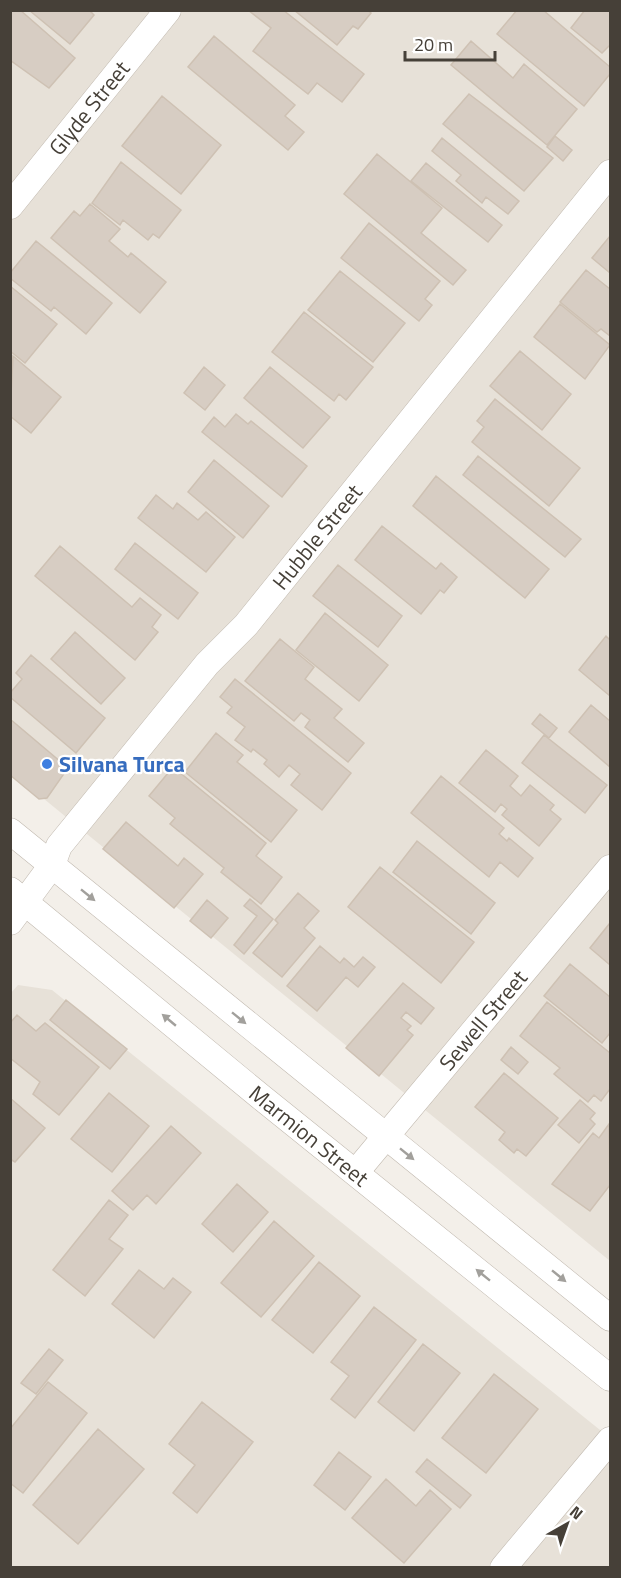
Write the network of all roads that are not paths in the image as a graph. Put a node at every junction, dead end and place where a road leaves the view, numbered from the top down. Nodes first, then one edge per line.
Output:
1 (168, 10) edge
2 (610, 173) edge
3 (10, 206) edge
4 (10, 831) edge
5 (52, 865) junction
6 (610, 868) edge
7 (15, 905) edge
8 (385, 1135) junction
9 (356, 1172) junction
10 (610, 1318) edge
11 (610, 1378) edge
12 (610, 1440) edge
13 (503, 1568) edge

1 - 3 street, Glyde Street
2 - 5 street, Hubble Street
4 - 5 street, Marmion Street
5 - 7 street, Hubble Street
5 -> 8 street, Marmion Street
6 - 8 street, Sewell Street
9 -> 7 street, Marmion Street
8 - 9 street, Sewell Street
8 -> 10 street, Marmion Street
11 -> 9 street, Marmion Street
12 - 13 street

